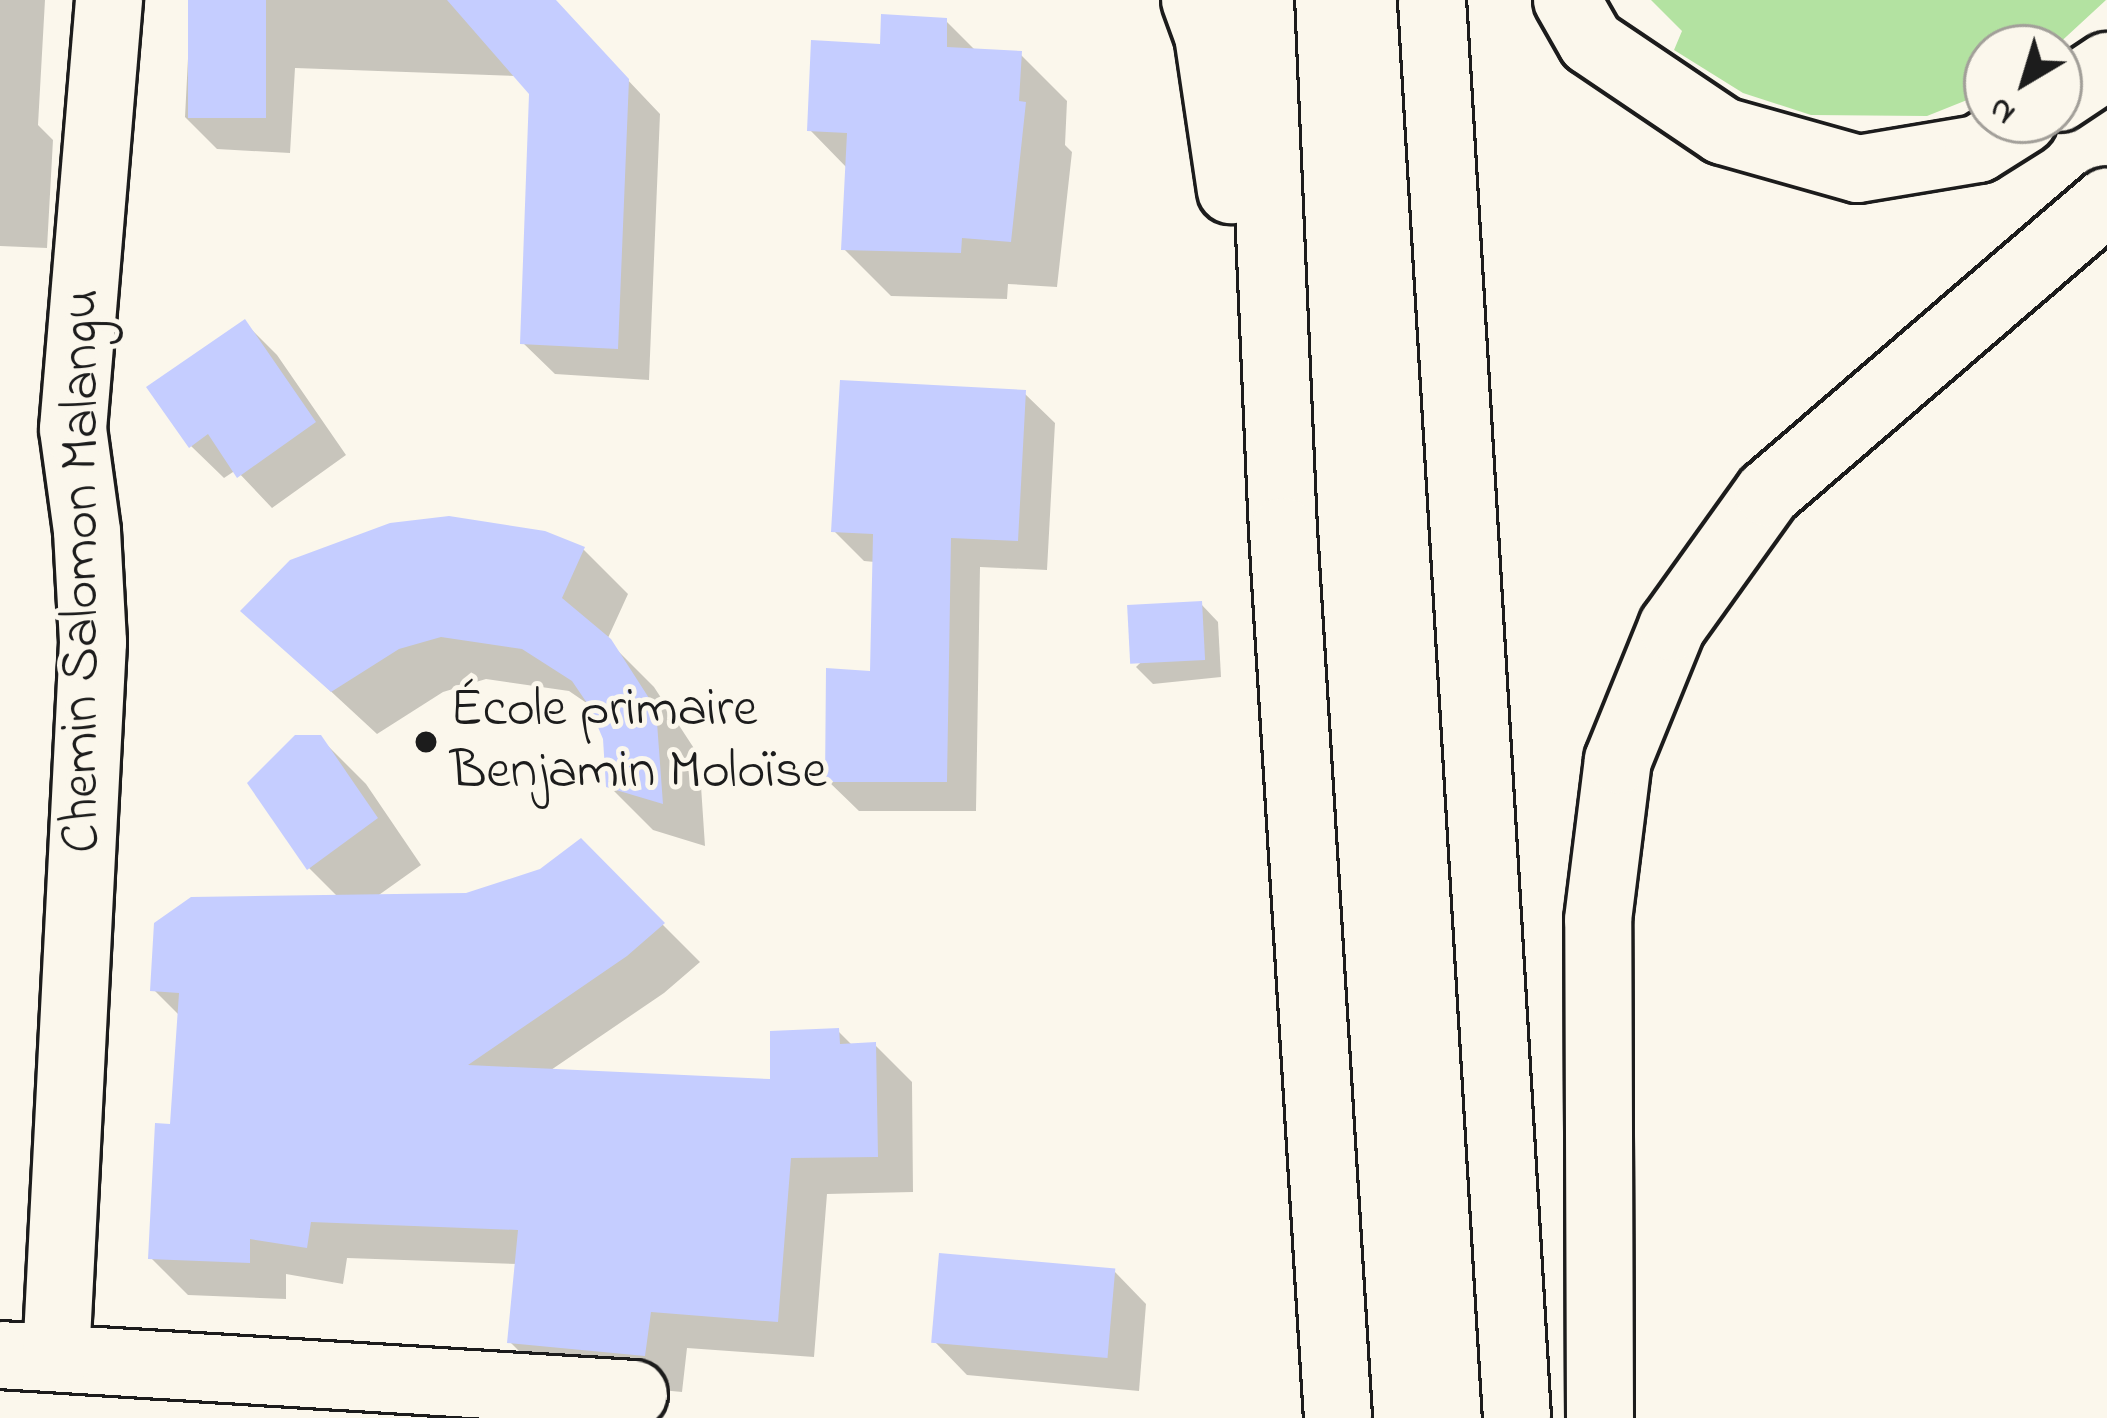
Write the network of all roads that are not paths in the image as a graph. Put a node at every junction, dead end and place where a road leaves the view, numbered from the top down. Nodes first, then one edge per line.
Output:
1 (109, 0) edge
2 (1195, 0) edge
3 (1260, 0) edge
4 (1432, 0) edge
5 (1567, 0) edge
6 (1986, 144) edge
7 (2107, 201) edge
8 (1283, 531) junction
9 (28, 1357) edge
10 (634, 1394) dead end
11 (1338, 1418) edge
12 (1517, 1418) edge
13 (1600, 1418) edge

1 - 9 main road, Chemin Salomon Malangu
2 - 8 main road
3 - 8 main road
4 - 12 main road
5 - 6 main road
7 - 13 main road
8 - 11 main road
9 - 10 main road, Chemin Salomon Malangu

